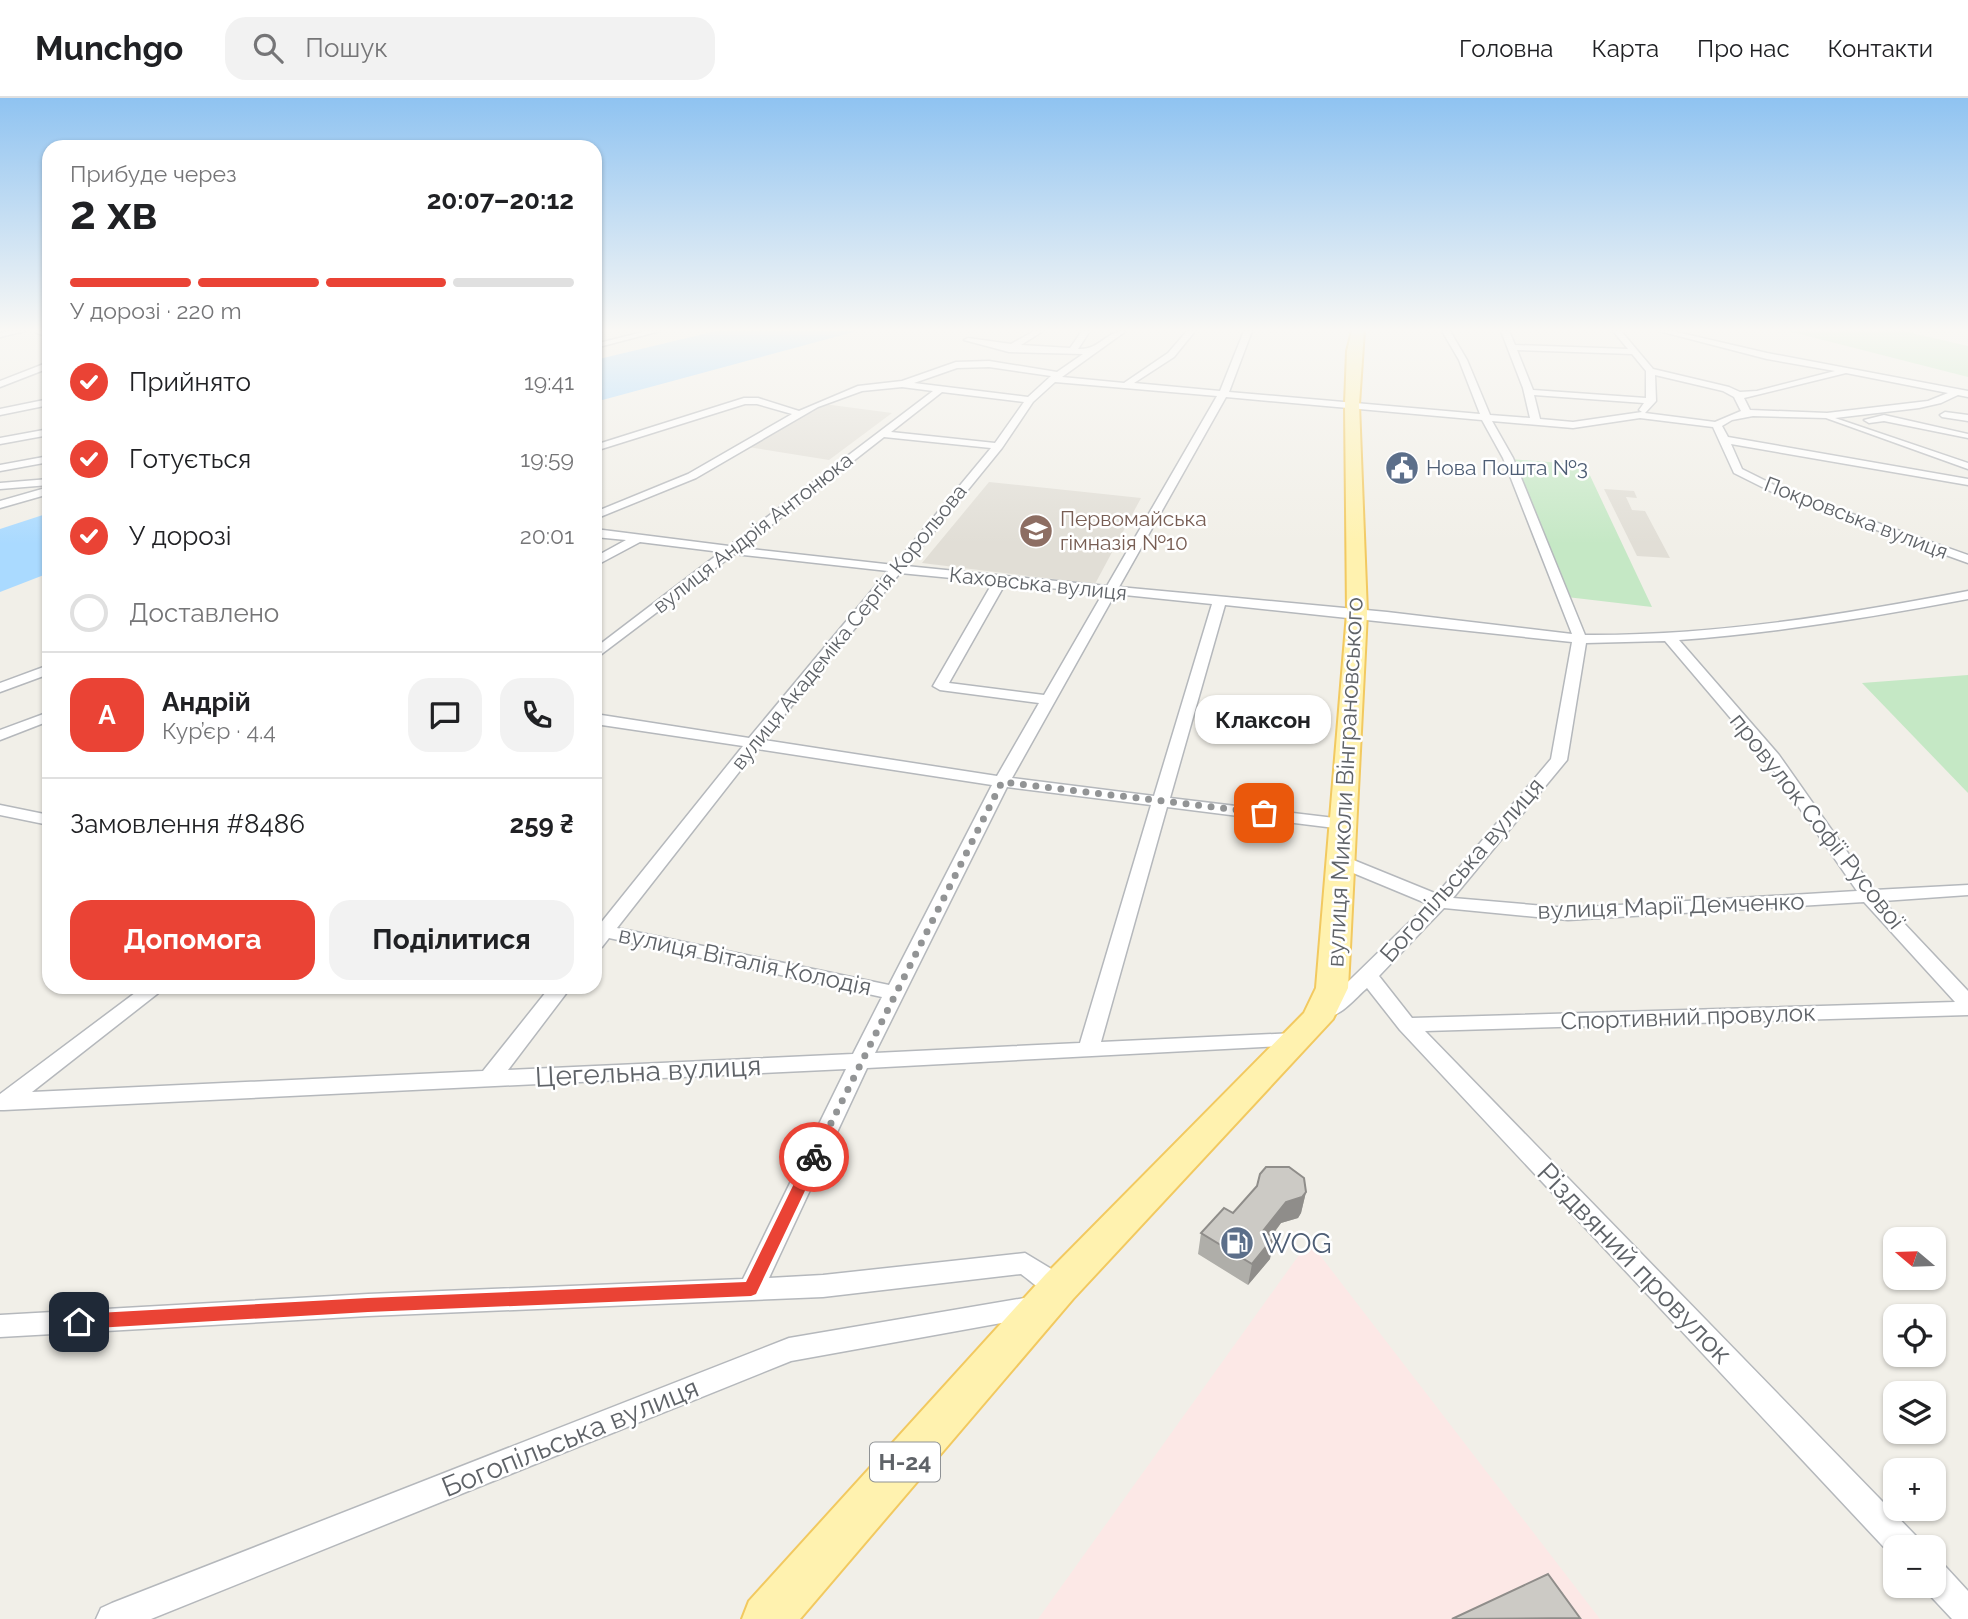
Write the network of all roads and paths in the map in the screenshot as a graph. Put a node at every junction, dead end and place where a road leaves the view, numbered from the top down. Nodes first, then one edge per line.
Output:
1 (741, 402) edge
2 (761, 402) edge
3 (828, 402) edge
4 (923, 402) edge
5 (1029, 402) edge
6 (1218, 402) edge
7 (1330, 402) edge
8 (1479, 402) edge
9 (1531, 402) edge
10 (1650, 402) edge
11 (1742, 402) edge
12 (1867, 402) edge
13 (1937, 402) edge
14 (42, 403) edge
15 (1352, 404) junction
16 (1876, 409) junction
17 (0, 412) edge
18 (1747, 412) junction
19 (800, 414) junction
20 (1640, 415) junction
21 (1944, 415) dead end
22 (1819, 416) junction
23 (1485, 418) junction
24 (1968, 418) edge
25 (1536, 422) junction
26 (1845, 423) junction
27 (1717, 425) junction
28 (42, 433) edge
29 (880, 434) junction
30 (1965, 436) dead end
31 (1725, 440) junction
32 (0, 442) edge
33 (602, 446) edge
34 (998, 446) junction
35 (42, 459) edge
36 (1968, 467) edge
37 (0, 468) edge
38 (1968, 482) edge
39 (42, 483) edge
40 (0, 486) edge
41 (42, 493) edge
42 (0, 505) edge
43 (602, 513) edge
44 (602, 534) edge
45 (637, 539) junction
46 (731, 551) junction
47 (602, 558) edge
48 (1968, 559) edge
49 (898, 569) junction
50 (1001, 579) junction
51 (1110, 591) junction
52 (1968, 595) edge
53 (1219, 602) junction
54 (1357, 613) junction
55 (1669, 637) junction
56 (1580, 638) junction
57 (602, 650) edge
58 (42, 672) edge
59 (0, 688) edge
60 (1048, 700) junction
61 (42, 719) edge
62 (602, 720) edge
63 (0, 735) edge
64 (753, 744) junction
65 (1002, 782) junction
66 (1159, 799) junction
67 (0, 810) edge
68 (42, 819) edge
69 (1343, 824) junction
70 (1340, 861) junction
71 (1968, 890) edge
72 (1869, 896) junction
73 (1440, 902) junction
74 (602, 929) edge
75 (602, 935) edge
76 (1368, 976) junction
77 (894, 993) junction
78 (147, 994) edge
79 (556, 994) edge
80 (1968, 1003) edge
81 (1968, 1008) edge
82 (1407, 1025) junction
83 (1306, 1029) junction
84 (1088, 1051) junction
85 (860, 1061) junction
86 (489, 1079) junction
87 (2, 1102) edge
88 (751, 1289) junction
89 (1050, 1296) junction
90 (0, 1326) edge
91 (1894, 1535) edge
92 (1946, 1590) edge
93 (1968, 1613) edge
94 (112, 1619) edge
95 (767, 1619) edge

1 - 33 street
2 - 19 street
3 - 19 street
4 - 29 street, вулиця Андрія Антонюка
5 - 34 street, вулиця Академіка Сергія Корольова
6 - 51 street
7 - 15 street
8 - 23 street
9 - 25 street
10 - 20 street
11 - 18 street
12 - 16 street
13 - 16 street
14 - 17 street
15 - 23 street
15 - 54 main road, вулиця Миколи Вінграновського / Н-24
16 - 22 street
18 - 22 street
18 - 27 street
19 - 43 street
20 - 25 street
20 - 27 street
21 - 24 street
22 - 26 street
23 - 25 street
23 - 56 street
26 - 30 street
26 - 36 street
27 - 31 street, Покровська вулиця
28 - 32 street
29 - 34 street
29 - 46 street, вулиця Андрія Антонюка
31 - 38 street
31 - 48 street, Покровська вулиця
34 - 49 street, вулиця Академіка Сергія Корольова
35 - 37 street
39 - 40 street
41 - 42 street
44 - 45 street, Каховська вулиця
45 - 46 street, Каховська вулиця
45 - 47 street
46 - 49 street, Каховська вулиця
46 - 57 street, вулиця Андрія Антонюка
49 - 50 street, Каховська вулиця
49 - 64 street, вулиця Академіка Сергія Корольова
50 - 51 street, Каховська вулиця
50 - 60 street
51 - 53 street, Каховська вулиця
51 - 60 street
52 - 55 street, Каховська вулиця
53 - 54 street, Каховська вулиця
53 - 66 street
54 - 56 street, Каховська вулиця
54 - 69 main road, вулиця Миколи Вінграновського / Н-24
55 - 56 street, Каховська вулиця
55 - 72 street, провулок Софії Русової
56 - 73 street, Богопільська вулиця
58 - 59 street
60 - 65 street
61 - 63 street
62 - 64 street
64 - 65 street
64 - 74 street, вулиця Академіка Сергія Корольова
65 - 66 street
65 - 77 street
66 - 69 street
66 - 84 street
67 - 68 street
69 - 70 main road, вулиця Миколи Вінграновського / Н-24
70 - 73 street, вулиця Марії Демченко
70 - 83 main road, вулиця Миколи Вінграновського / Н-24
71 - 72 street, вулиця Марії Демченко
72 - 73 street, вулиця Марії Демченко
72 - 80 street, провулок Софії Русової
73 - 76 street, Богопільська вулиця
75 - 77 street, вулиця Віталія Колодія
76 - 82 street, Різдвяний провулок
76 - 83 street, Богопільська вулиця
77 - 85 street
78 - 87 street
79 - 86 street
81 - 82 street, Спортивний провулок
82 - 91 street, Різдвяний провулок
83 - 84 street, Цегельна вулиця
83 - 89 main road, Богопільська вулиця / Н-24
84 - 85 street, Цегельна вулиця
85 - 86 street, Цегельна вулиця
85 - 88 street
86 - 87 street, Цегельна вулиця
88 - 89 street
88 - 90 street
89 - 94 street, Богопільська вулиця
89 - 95 main road, Богопільська вулиця / Н-24
92 - 93 street

